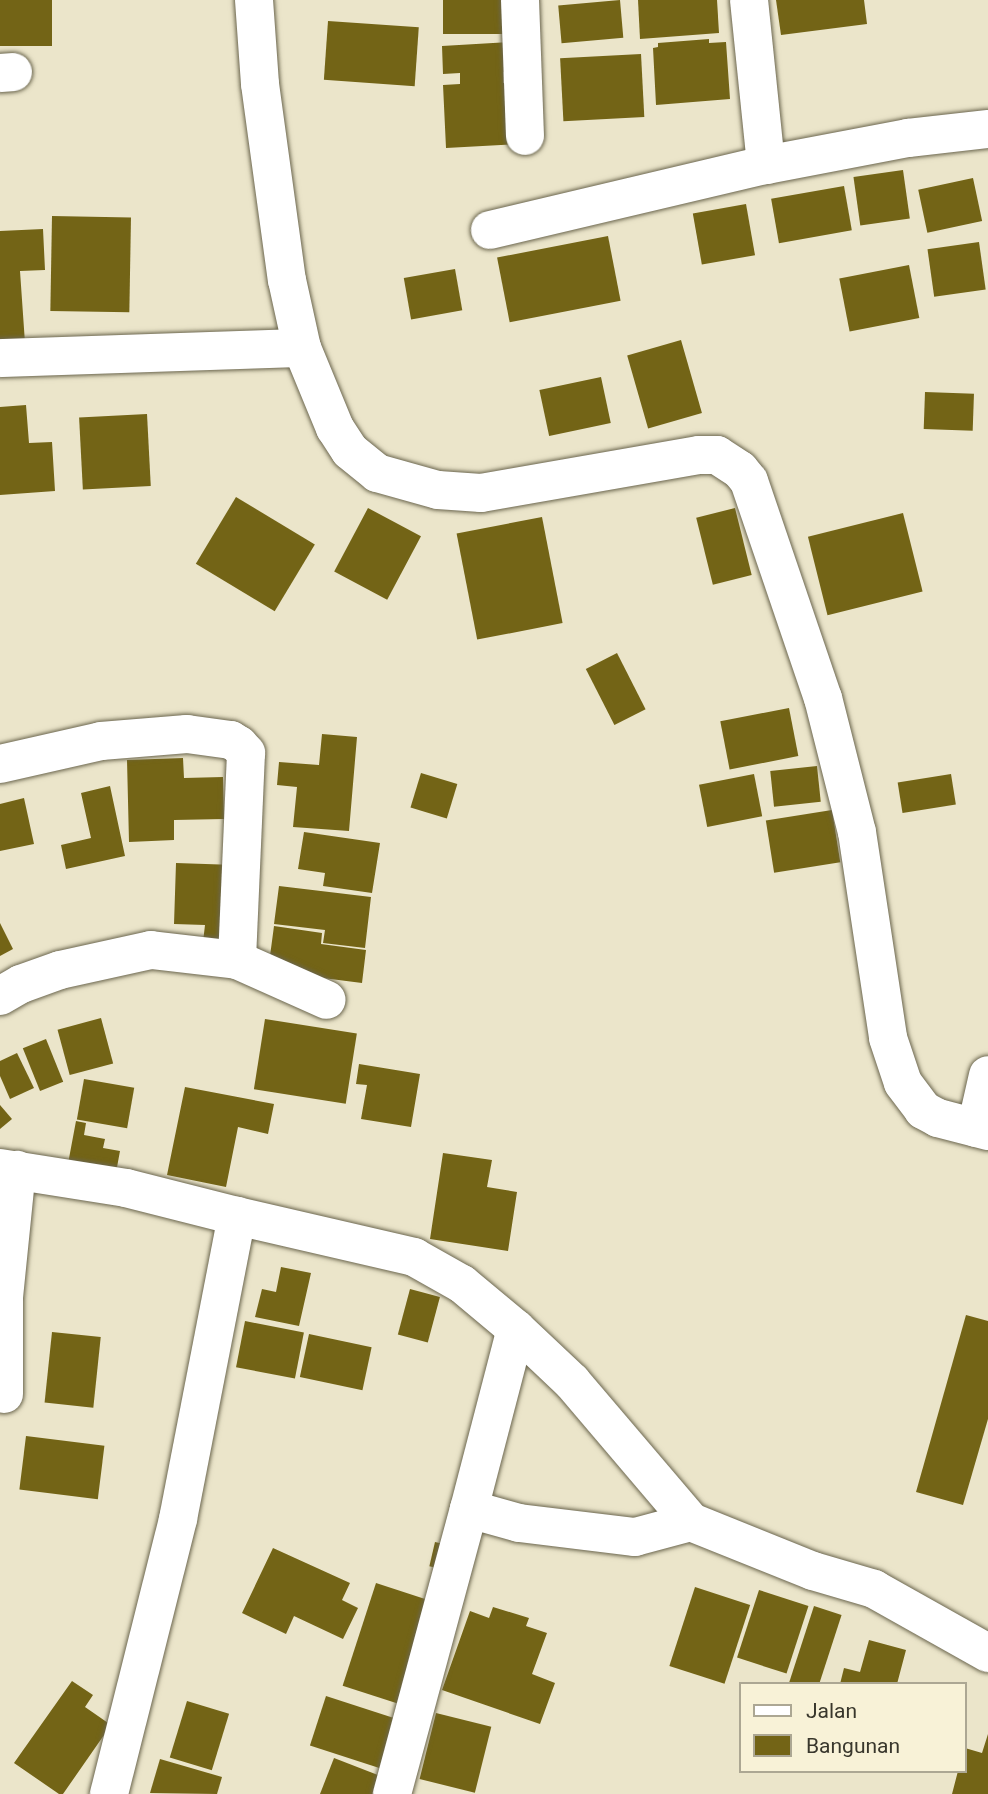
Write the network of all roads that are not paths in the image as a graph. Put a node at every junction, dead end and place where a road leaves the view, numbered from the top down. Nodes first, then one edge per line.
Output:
1 (254, 0) edge
2 (520, 0) edge
3 (749, 0) edge
4 (988, 129) edge
5 (763, 134) junction
6 (525, 136) dead end
7 (490, 230) dead end
8 (302, 348) junction
9 (0, 358) edge
10 (0, 764) edge
11 (237, 960) junction
12 (0, 996) edge
13 (327, 1000) dead end
14 (988, 1075) edge
15 (982, 1129) edge
16 (9, 1169) edge
17 (237, 1216) junction
18 (516, 1329) junction
19 (4, 1394) dead end
20 (469, 1509) junction
21 (691, 1522) junction
22 (988, 1653) edge
23 (109, 1794) edge
24 (392, 1794) edge

1 - 8 street
2 - 6 street
3 - 5 street
4 - 5 street
5 - 7 street
8 - 9 street
8 - 15 street
10 - 11 street
11 - 12 street
11 - 13 street
14 - 15 street
16 - 17 street
16 - 19 street
17 - 18 street
17 - 23 street
18 - 20 street
18 - 21 street
20 - 21 street
20 - 24 street
21 - 22 street

